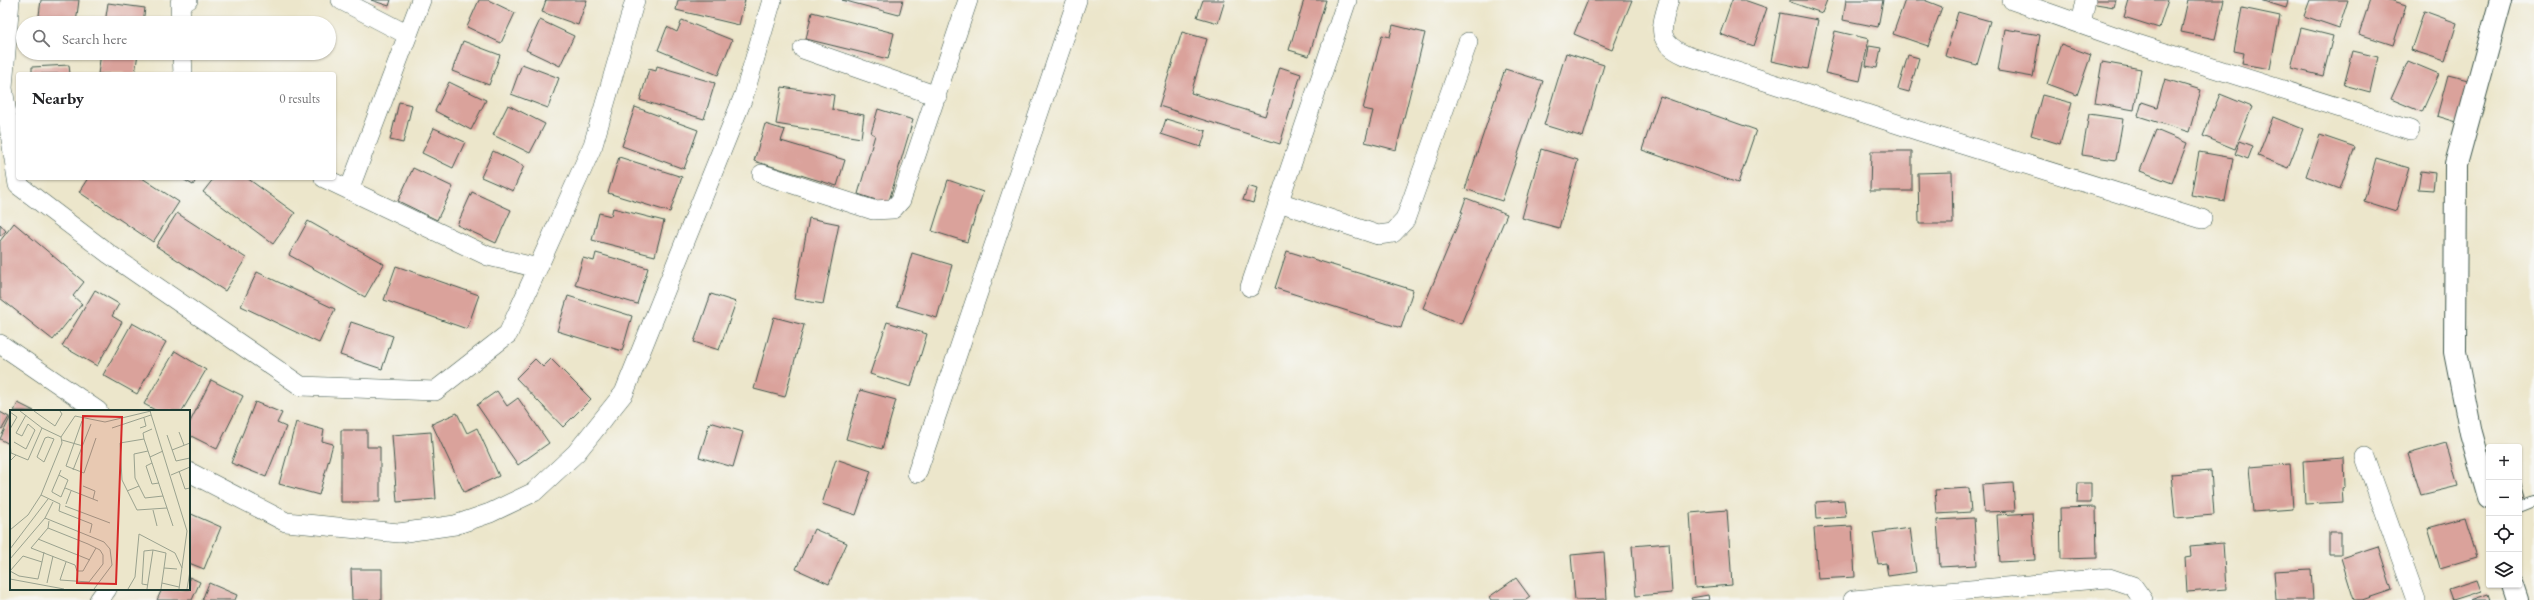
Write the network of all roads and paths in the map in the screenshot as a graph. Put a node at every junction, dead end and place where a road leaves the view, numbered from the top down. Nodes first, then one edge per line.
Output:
1 (10, 0) edge
2 (188, 0) edge
3 (341, 0) edge
4 (421, 0) edge
5 (635, 0) edge
6 (772, 0) edge
7 (968, 0) edge
8 (1077, 0) edge
9 (1347, 0) edge
10 (1669, 0) edge
11 (2012, 0) edge
12 (2086, 0) edge
13 (2501, 0) edge
14 (181, 16) edge
15 (2081, 24) junction
16 (408, 35) junction
17 (1468, 42) dead end
18 (803, 49) dead end
19 (182, 60) edge
20 (183, 72) edge
21 (937, 96) junction
22 (2410, 130) dead end
23 (16, 172) edge
24 (762, 174) dead end
25 (17, 180) edge
26 (328, 180) edge
27 (349, 190) junction
28 (1278, 202) junction
29 (2202, 219) dead end
30 (538, 268) junction
31 (1250, 286) dead end
32 (0, 344) edge
33 (97, 410) edge
34 (2365, 457) dead end
35 (190, 473) edge
36 (918, 473) dead end
37 (2486, 486) edge
38 (2534, 501) edge
39 (2522, 506) edge
40 (2514, 588) edge
41 (106, 590) edge
42 (100, 600) edge
43 (1853, 600) edge
44 (2143, 600) edge
45 (2416, 600) edge
46 (2518, 600) edge

1 - 23 street
2 - 14 street
3 - 16 street
4 - 16 street
5 - 30 street
6 - 35 street
7 - 21 street
8 - 36 street
9 - 28 street
10 - 29 street
11 - 15 street
12 - 15 street
13 - 37 street
15 - 22 street
16 - 27 street
17 - 28 street
18 - 21 street
19 - 20 street
21 - 24 street
25 - 30 street
26 - 27 street
27 - 30 street
28 - 31 street
32 - 33 street
34 - 45 street
38 - 39 lane
40 - 46 street
41 - 42 street
43 - 44 street

